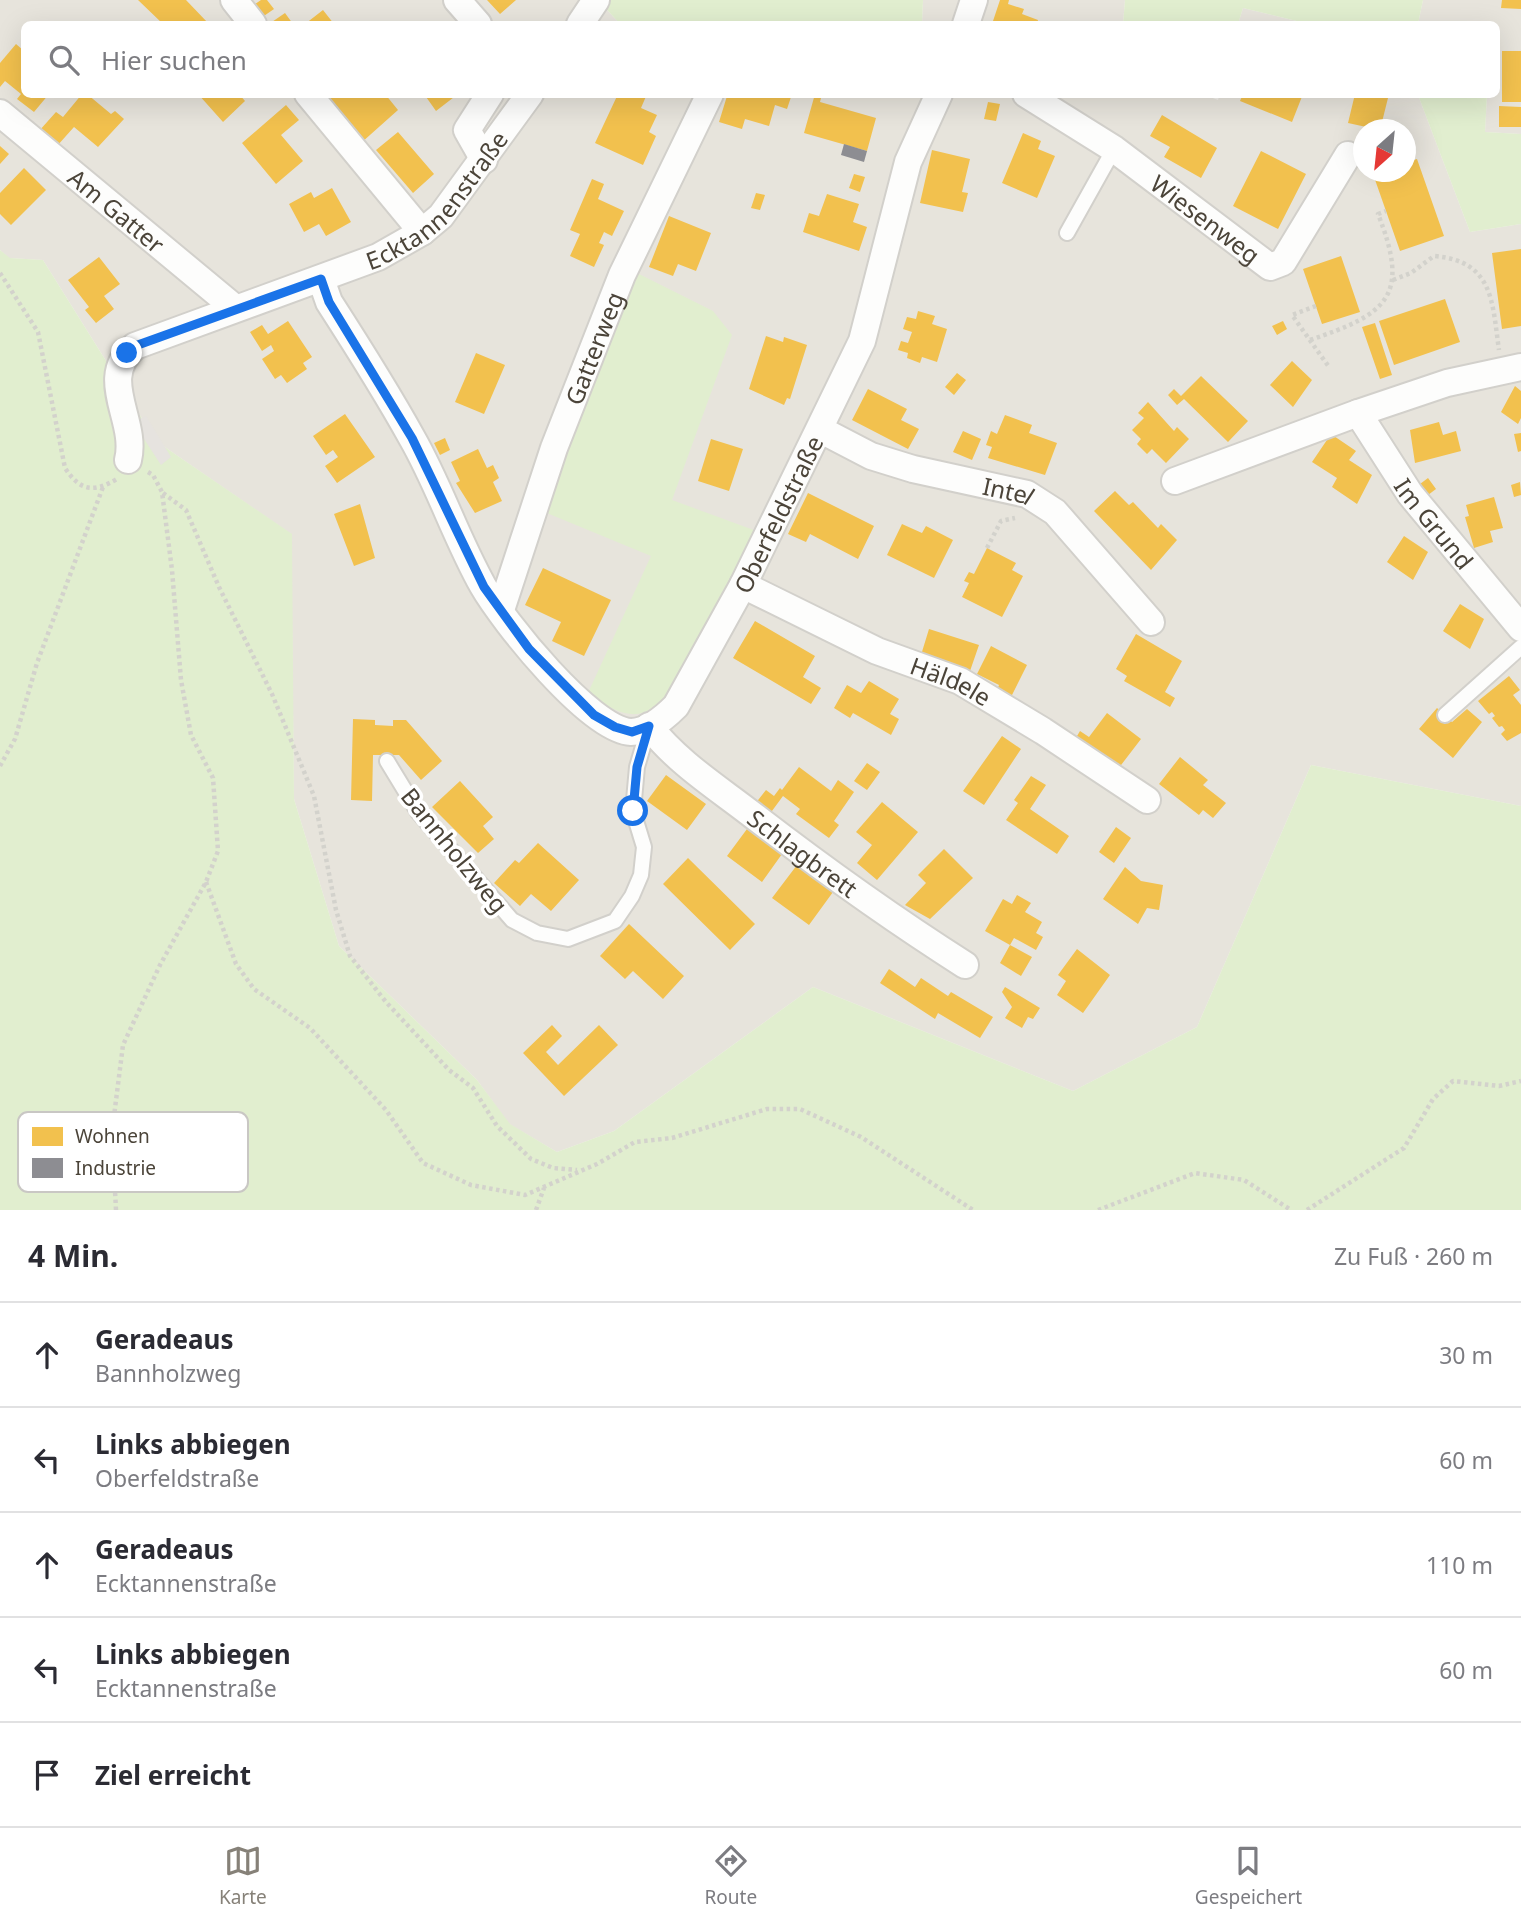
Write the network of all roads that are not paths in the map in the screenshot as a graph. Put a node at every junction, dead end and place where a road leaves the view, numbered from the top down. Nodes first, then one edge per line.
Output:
1 (234, 0) edge
2 (457, 0) edge
3 (596, 0) edge
4 (974, 0) edge
5 (251, 21) edge
6 (475, 21) edge
7 (582, 21) edge
8 (967, 21) edge
9 (311, 98) edge
10 (487, 98) edge
11 (527, 98) edge
12 (707, 98) edge
13 (937, 98) edge
14 (1032, 98) edge
15 (0, 113) edge
16 (1115, 149) junction
17 (1348, 155) dead end
18 (484, 160) junction
19 (422, 232) junction
20 (1067, 233) dead end
21 (321, 279) junction
22 (235, 308) junction
23 (1512, 369) edge
24 (1358, 413) junction
25 (821, 430) junction
26 (128, 460) road end
27 (1175, 481) dead end
28 (743, 585) junction
29 (500, 610) junction
30 (1151, 622) dead end
31 (1521, 628) edge
32 (1521, 647) edge
33 (1445, 715) dead end
34 (649, 726) junction
35 (387, 761) dead end
36 (1147, 800) dead end
37 (965, 965) dead end

1 - 5 street
2 - 6 street
3 - 7 street
4 - 8 street
9 - 19 street
10 - 18 street
11 - 18 street, Ecktannenstraße
12 - 29 street, Gatterweg
13 - 25 street, Oberfeldstraße
14 - 16 street, Wiesenweg
15 - 22 street, Am Gatter
16 - 17 street, Wiesenweg
16 - 20 lane
18 - 19 street, Ecktannenstraße
19 - 21 street, Ecktannenstraße
21 - 22 street, Ecktannenstraße
21 - 29 street
22 - 26 street, Ecktannenstraße
23 - 24 street
24 - 27 street
24 - 31 street, Im Grund
25 - 28 street, Oberfeldstraße
25 - 30 street, Intel
28 - 34 street, Oberfeldstraße
28 - 36 street, Häldele
29 - 34 street
32 - 33 lane
34 - 35 lane, Bannholzweg
34 - 37 street, Schlagbrett

